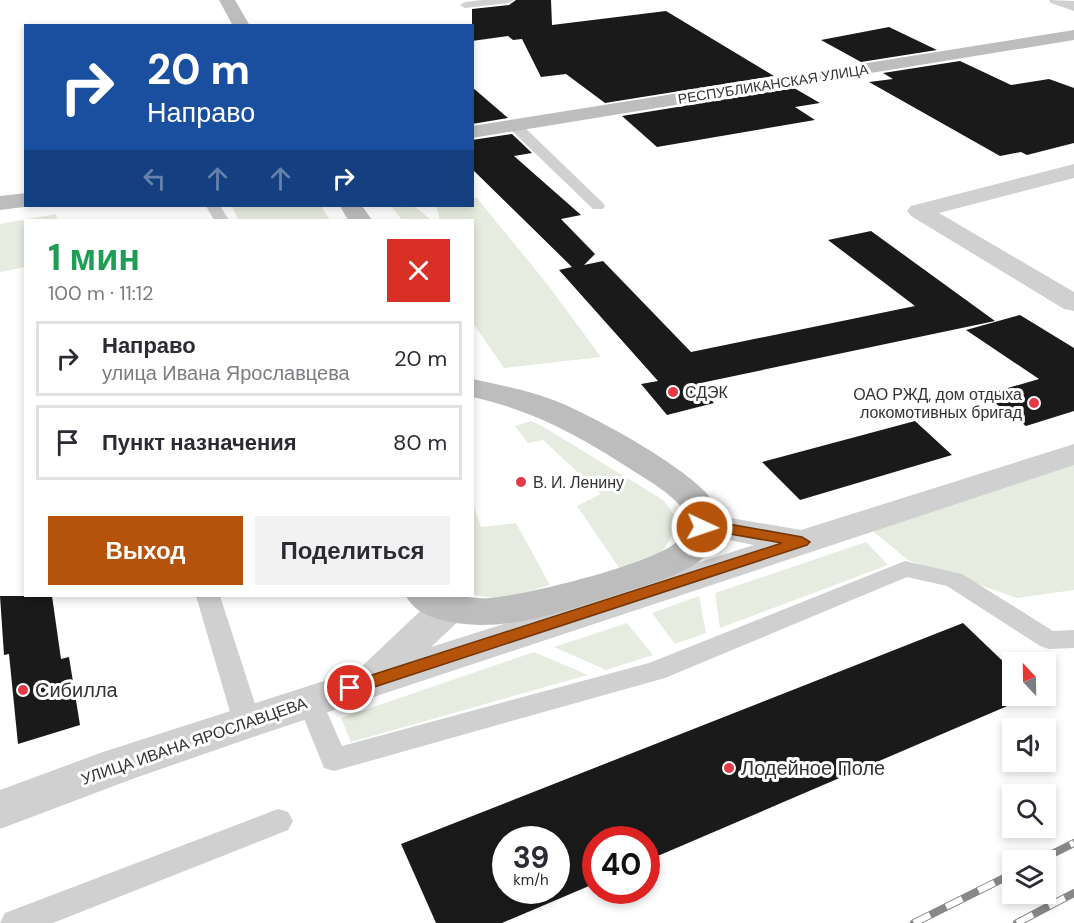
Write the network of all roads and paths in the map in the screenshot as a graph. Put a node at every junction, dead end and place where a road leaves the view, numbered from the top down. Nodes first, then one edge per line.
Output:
1 (227, 0) edge
2 (509, 0) edge
3 (1057, 0) edge
4 (465, 5) dead end
5 (1074, 6) edge
6 (241, 24) edge
7 (1074, 35) edge
8 (514, 125) junction
9 (474, 132) edge
10 (1074, 171) edge
11 (24, 200) edge
12 (0, 204) edge
13 (597, 206) dead end
14 (1074, 303) edge
15 (474, 388) edge
16 (1074, 454) edge
17 (701, 524) junction
18 (802, 542) junction
19 (208, 597) edge
20 (436, 602) edge
21 (1074, 639) edge
22 (370, 682) junction
23 (310, 701) junction
24 (247, 722) junction
25 (0, 810) edge
26 (278, 821) dead end
27 (16, 923) edge

1 - 6 street
2 - 4 lane
3 - 5 street
7 - 8 street, РЕСПУБЛИКАНСКАЯ УЛИЦА
8 - 9 street, РЕСПУБЛИКАНСКАЯ УЛИЦА
8 - 13 lane
10 - 14 street
11 - 12 street
15 - 17 street
16 - 18 street, УЛИЦА ИВАНА ЯРОСЛАВЦЕВА
17 - 18 street
17 - 20 street
18 - 22 street, УЛИЦА ИВАНА ЯРОСЛАВЦЕВА
19 - 24 lane
20 - 22 street
21 - 23 lane
22 - 23 street, УЛИЦА ИВАНА ЯРОСЛАВЦЕВА
23 - 24 street, УЛИЦА ИВАНА ЯРОСЛАВЦЕВА
24 - 25 street, УЛИЦА ИВАНА ЯРОСЛАВЦЕВА
26 - 27 lane

